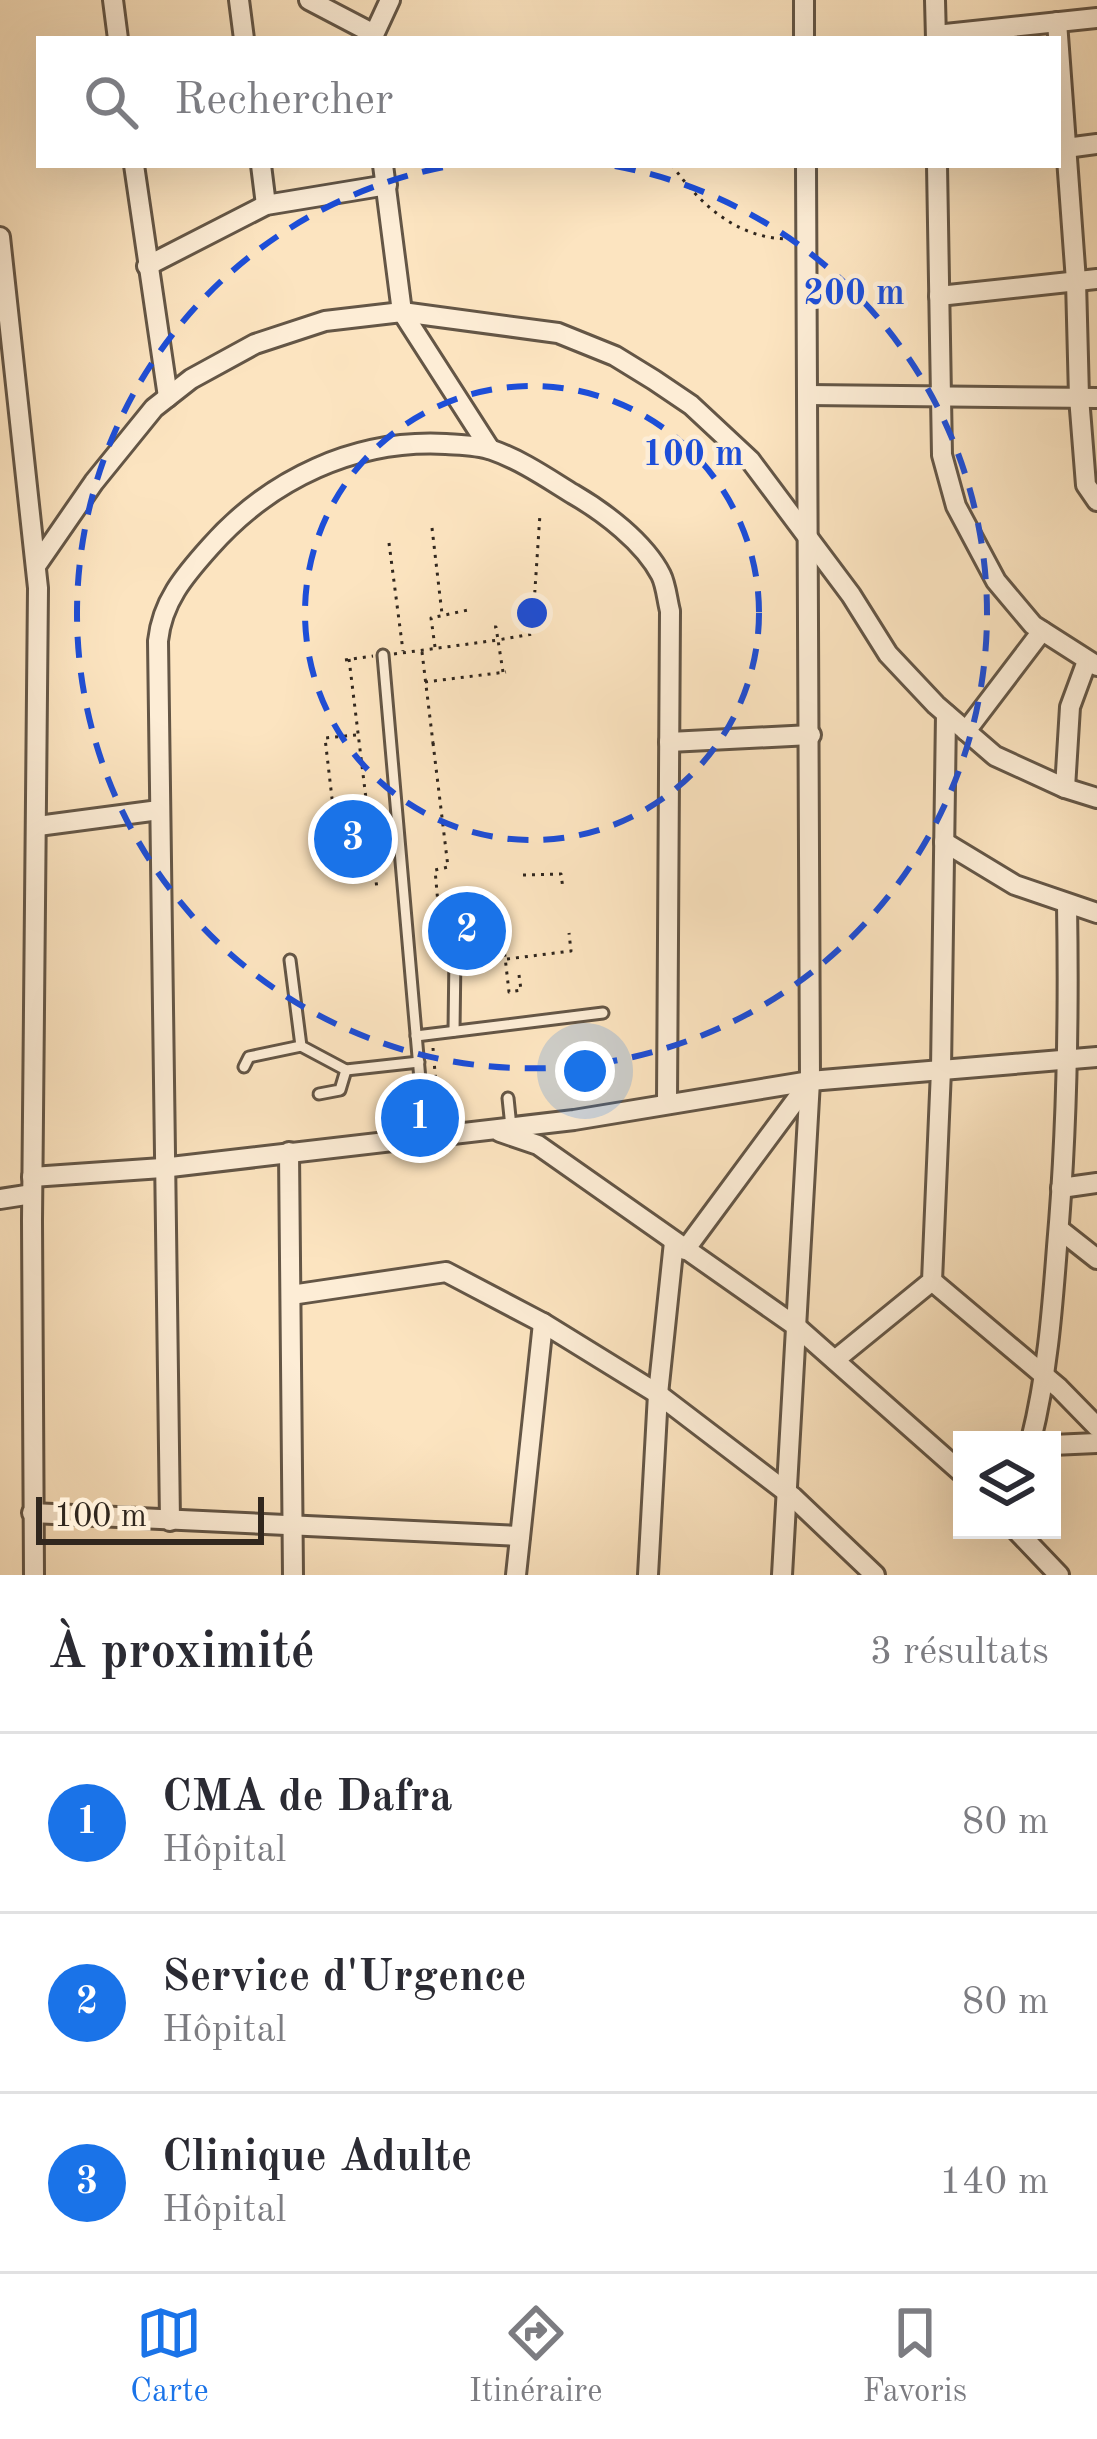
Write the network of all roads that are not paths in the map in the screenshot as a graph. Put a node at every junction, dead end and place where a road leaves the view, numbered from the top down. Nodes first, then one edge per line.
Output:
1 (113, 0) edge
2 (239, 0) edge
3 (308, 0) edge
4 (390, 0) edge
5 (804, 0) edge
6 (935, 0) edge
7 (1097, 18) edge
8 (1058, 22) junction
9 (118, 36) edge
10 (244, 36) edge
11 (372, 36) edge
12 (804, 36) edge
13 (936, 36) edge
14 (944, 36) edge
15 (1059, 36) edge
16 (1061, 69) edge
17 (1097, 144) edge
18 (1066, 148) junction
19 (134, 168) edge
20 (261, 168) edge
21 (806, 168) edge
22 (938, 168) edge
23 (385, 175) edge
24 (266, 205) junction
25 (0, 237) edge
26 (148, 266) junction
27 (1097, 279) edge
28 (1076, 281) junction
29 (939, 296) junction
30 (402, 312) junction
31 (808, 394) junction
32 (940, 394) junction
33 (168, 397) junction
34 (1088, 397) edge
35 (490, 449) junction
36 (1097, 501) edge
37 (809, 544) junction
38 (36, 566) junction
39 (1042, 632) junction
40 (382, 655) road end
41 (1092, 664) edge
42 (946, 714) junction
43 (966, 730) junction
44 (811, 735) junction
45 (669, 742) junction
46 (1065, 788) junction
47 (1097, 798) edge
48 (159, 810) junction
49 (38, 826) junction
50 (944, 842) junction
51 (1067, 904) junction
52 (1097, 913) edge
53 (455, 955) dead end
54 (290, 959) dead end
55 (604, 1013) dead end
56 (454, 1031) junction
57 (416, 1036) junction
58 (301, 1046) junction
59 (1097, 1057) edge
60 (1070, 1060) junction
61 (418, 1062) junction
62 (244, 1066) dead end
63 (346, 1070) junction
64 (941, 1070) junction
65 (810, 1081) junction
66 (319, 1094) dead end
67 (508, 1098) dead end
68 (668, 1102) junction
69 (502, 1128) junction
70 (433, 1136) junction
71 (289, 1152) junction
72 (162, 1168) junction
73 (1097, 1183) edge
74 (32, 1185) junction
75 (1061, 1188) junction
76 (0, 1198) edge
77 (1059, 1229) junction
78 (679, 1246) junction
79 (1097, 1259) edge
80 (932, 1281) junction
81 (291, 1295) junction
82 (543, 1323) junction
83 (797, 1327) junction
84 (835, 1360) junction
85 (1046, 1379) junction
86 (658, 1394) junction
87 (1097, 1427) edge
88 (1033, 1431) edge
89 (1097, 1443) edge
90 (1061, 1445) edge
91 (953, 1454) edge
92 (789, 1493) junction
93 (32, 1513) junction
94 (170, 1521) junction
95 (292, 1528) junction
96 (520, 1536) junction
97 (1025, 1539) edge
98 (34, 1575) edge
99 (293, 1575) edge
100 (516, 1575) edge
101 (648, 1575) edge
102 (782, 1575) edge
103 (874, 1575) edge
104 (1059, 1575) edge

1 - 9 street
2 - 10 street
3 - 11 street
4 - 11 street
5 - 12 street
6 - 13 street
7 - 8 street
8 - 14 street
8 - 15 street
16 - 18 street
17 - 18 street
18 - 28 street
19 - 26 street
20 - 24 street
21 - 31 street
22 - 29 street
23 - 24 street
23 - 30 street
24 - 26 street
25 - 38 street
26 - 33 street
27 - 28 street
28 - 29 street
28 - 34 street
29 - 32 street
30 - 33 street
30 - 35 street
30 - 37 street
31 - 32 street
31 - 37 street
32 - 34 street
32 - 39 street
33 - 38 street
34 - 36 street
35 - 45 street
35 - 48 street
37 - 42 street
37 - 44 street
38 - 49 street
39 - 41 street
39 - 43 street
40 - 57 lane
41 - 46 street
42 - 43 street
42 - 50 street
43 - 46 street
44 - 45 street
44 - 65 street
45 - 68 street
46 - 47 street
48 - 49 street
48 - 72 street
49 - 74 street
50 - 51 street
50 - 64 street
51 - 52 street
51 - 60 street
53 - 56 lane
54 - 58 lane
55 - 56 lane
56 - 57 lane
57 - 61 lane
58 - 62 lane
58 - 63 lane
59 - 60 street
60 - 64 street
60 - 75 street
61 - 63 lane
61 - 70 lane
63 - 66 lane
64 - 65 street
64 - 80 street
65 - 68 street
65 - 78 street
65 - 83 street
67 - 69 lane
68 - 69 street
69 - 70 street
69 - 78 street
70 - 71 street
71 - 72 street
71 - 81 street
72 - 74 street
72 - 94 street
73 - 75 street
74 - 76 street
74 - 93 street
75 - 77 street
77 - 79 street
77 - 85 street
78 - 83 street
78 - 86 street
80 - 84 street
80 - 85 street
81 - 82 street
81 - 95 street
82 - 86 street
82 - 96 street
83 - 84 street
83 - 92 street
84 - 91 street
85 - 87 street
85 - 88 street
86 - 92 street
86 - 101 street
89 - 90 street
92 - 102 street
92 - 103 street
93 - 94 street
93 - 98 street
94 - 95 street
95 - 96 street
95 - 99 street
96 - 100 street
97 - 104 street

